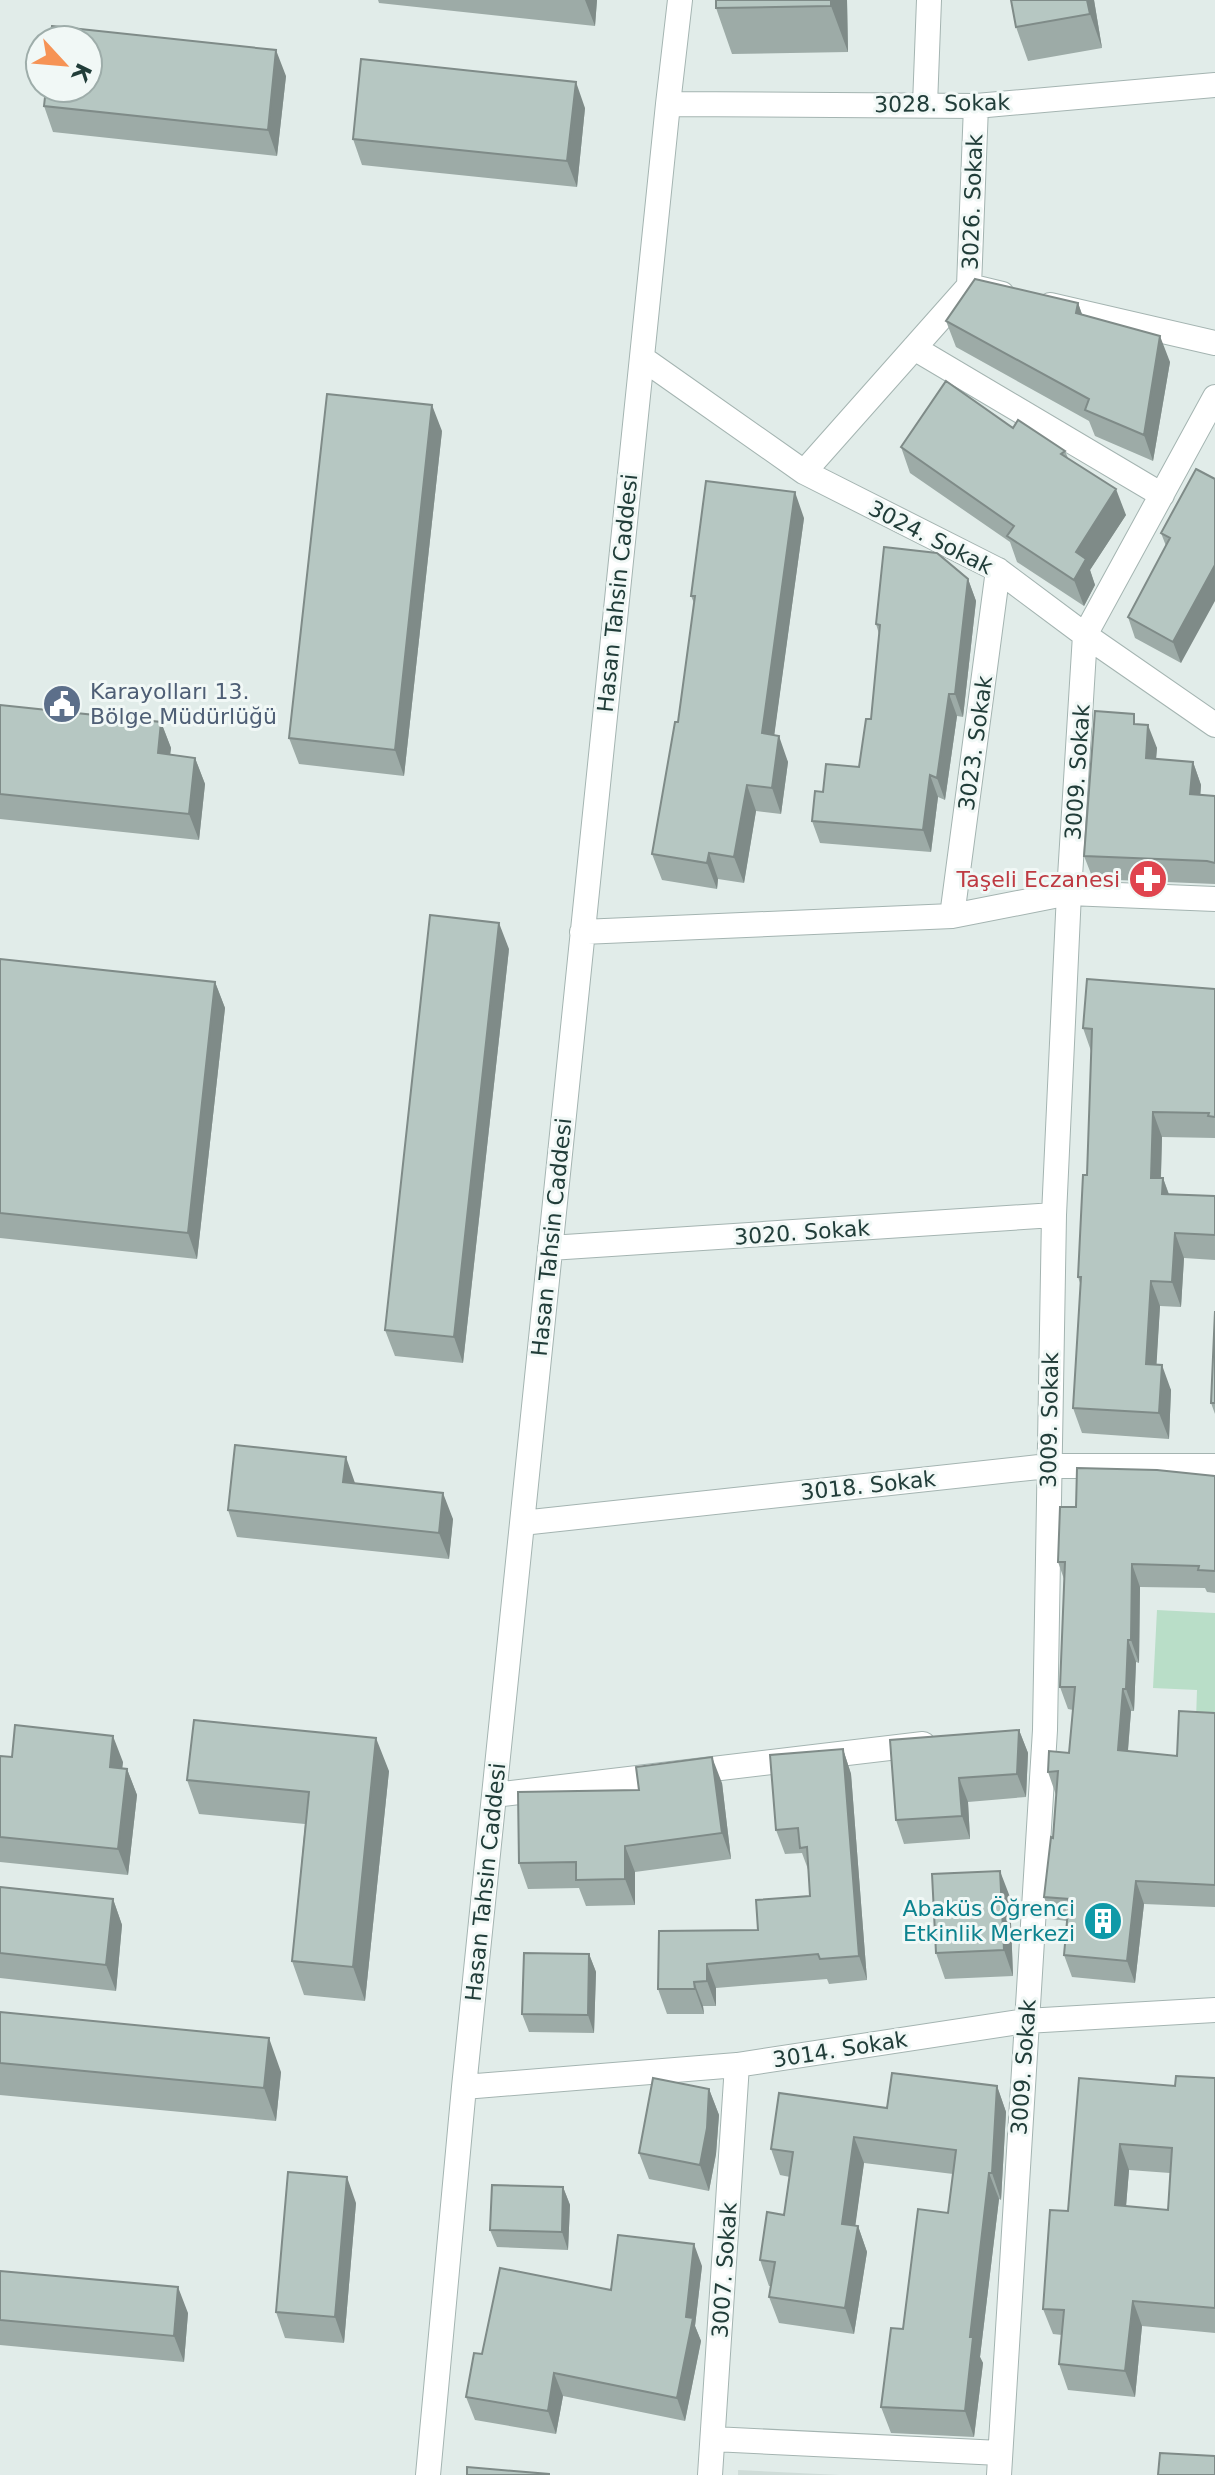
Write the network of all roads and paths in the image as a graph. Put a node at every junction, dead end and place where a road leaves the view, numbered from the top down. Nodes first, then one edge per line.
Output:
1 (680, 0) edge
2 (929, 0) edge
3 (1215, 85) edge
4 (668, 104) junction
5 (925, 105) junction
6 (976, 106) junction
7 (969, 286) junction
8 (1215, 343) edge
9 (914, 348) junction
10 (642, 358) junction
11 (1215, 397) edge
12 (804, 472) junction
13 (1162, 495) junction
14 (998, 570) junction
15 (1085, 635) junction
16 (1215, 725) edge
17 (1069, 893) junction
18 (1215, 899) edge
19 (952, 916) junction
20 (582, 932) junction
21 (1054, 1215) junction
22 (550, 1248) junction
23 (1048, 1466) junction
24 (1215, 1466) edge
25 (522, 1523) junction
26 (950, 1741) edge
27 (494, 1795) junction
28 (1215, 2010) edge
29 (1026, 2021) junction
30 (737, 2065) junction
31 (464, 2087) junction
32 (713, 2439) junction
33 (999, 2464) edge
34 (428, 2475) edge
35 (710, 2475) edge

1 - 4 street, Hasan Tahsin Caddesi
2 - 5 street
3 - 6 street, 3028. Sokak
4 - 5 street, 3028. Sokak
4 - 10 street, Hasan Tahsin Caddesi
5 - 6 street, 3028. Sokak
6 - 7 street, 3026. Sokak
7 - 8 street, 3026. Sokak
7 - 9 street
9 - 12 street
9 - 13 street
10 - 12 street, 3024. Sokak
10 - 20 street, Hasan Tahsin Caddesi
11 - 13 street, 3009. Sokak
12 - 14 street, 3024. Sokak
13 - 15 street, 3009. Sokak
14 - 15 street, 3024. Sokak
14 - 19 street, 3023. Sokak
15 - 16 street, 3024. Sokak
15 - 17 street, 3009. Sokak
17 - 18 street
17 - 19 street
17 - 21 street, 3009. Sokak
19 - 20 street
20 - 22 street, Hasan Tahsin Caddesi
21 - 22 street, 3020. Sokak
21 - 23 street, 3009. Sokak
22 - 25 street, Hasan Tahsin Caddesi
23 - 24 street, 3018. Sokak
23 - 25 street, 3018. Sokak
23 - 29 street, 3009. Sokak
25 - 27 street, Hasan Tahsin Caddesi
26 - 27 street
27 - 31 street, Hasan Tahsin Caddesi
28 - 29 street, 3014. Sokak
29 - 30 street, 3014. Sokak
29 - 33 street, 3009. Sokak
30 - 31 street, 3014. Sokak
30 - 32 street, 3007. Sokak
31 - 34 street, Hasan Tahsin Caddesi
32 - 33 street
32 - 35 street, 3007. Sokak

